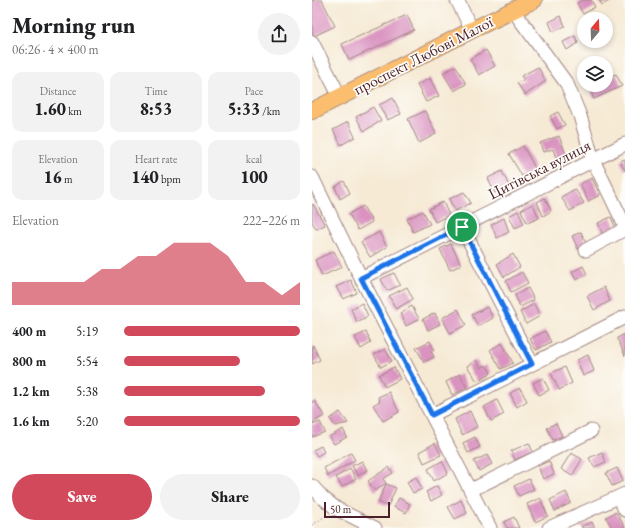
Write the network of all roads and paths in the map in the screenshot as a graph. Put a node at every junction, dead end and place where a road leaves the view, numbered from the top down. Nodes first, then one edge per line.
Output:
1 (457, 0) edge
2 (534, 0) edge
3 (513, 10) junction
4 (472, 30) junction
5 (312, 42) edge
6 (340, 97) junction
7 (312, 111) edge
8 (625, 144) edge
9 (593, 160) junction
10 (312, 176) edge
11 (625, 226) edge
12 (462, 227) junction
13 (625, 229) edge
14 (586, 250) dead end
15 (361, 278) junction
16 (625, 317) edge
17 (532, 364) junction
18 (432, 415) junction
19 (591, 431) dead end
20 (312, 486) edge
21 (471, 490) junction
22 (622, 495) edge
23 (337, 509) junction
24 (625, 510) edge
25 (312, 525) edge
26 (375, 528) edge
27 (490, 528) edge
28 (549, 528) edge

1 - 4 street
2 - 3 main road, проспект Любові Малої
3 - 4 main road, проспект Любові Малої
3 - 9 street
4 - 6 main road, проспект Любові Малої
5 - 6 street
6 - 7 main road, проспект Любові Малої
8 - 9 street, Цитівська вулиця
9 - 11 street
9 - 12 street, Цитівська вулиця
10 - 15 street
12 - 15 street, Цитівська вулиця
12 - 17 street
13 - 14 street
15 - 18 street
16 - 17 street
17 - 18 street
18 - 21 street
19 - 21 street
20 - 23 street
21 - 27 street
22 - 24 street
22 - 28 street
23 - 25 path
23 - 26 street

